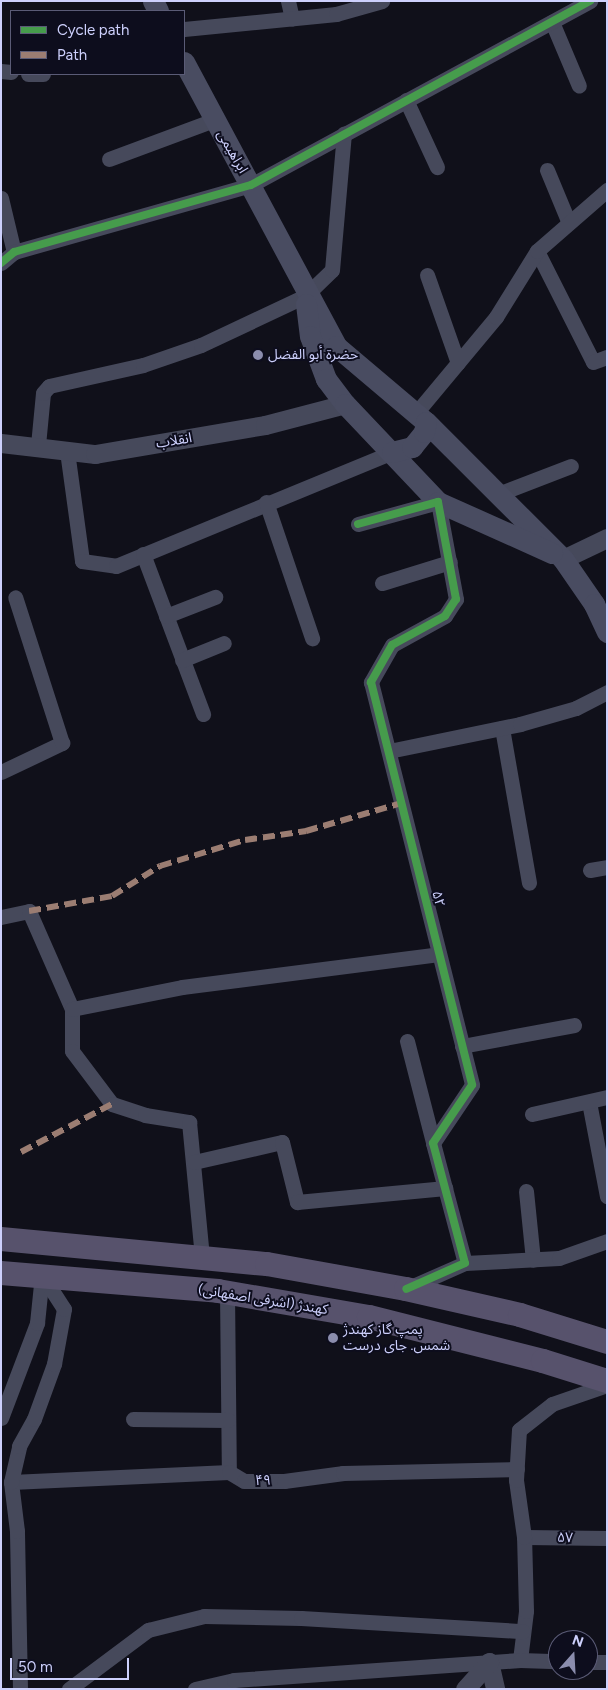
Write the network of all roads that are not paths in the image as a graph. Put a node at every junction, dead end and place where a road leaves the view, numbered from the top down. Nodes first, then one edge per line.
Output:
1 (288, 1) edge
2 (382, 1) edge
3 (590, 1) edge
4 (292, 19) junction
5 (552, 22) junction
6 (185, 29) edge
7 (185, 64) edge
8 (579, 86) dead end
9 (406, 100) junction
10 (214, 120) junction
11 (344, 134) junction
12 (109, 158) dead end
13 (437, 167) dead end
14 (547, 170) dead end
15 (251, 185) junction
16 (607, 190) edge
17 (1, 198) edge
18 (569, 223) junction
19 (537, 251) junction
20 (14, 252) junction
21 (1, 263) edge
22 (427, 275) dead end
23 (306, 296) junction
24 (607, 357) edge
25 (458, 363) junction
26 (345, 404) junction
27 (421, 417) junction
28 (1, 443) edge
29 (38, 445) junction
30 (67, 451) junction
31 (392, 452) junction
32 (571, 466) dead end
33 (498, 494) junction
34 (266, 502) junction
35 (438, 502) junction
36 (358, 524) dead end
37 (607, 538) edge
38 (142, 554) junction
39 (563, 559) junction
40 (450, 562) junction
41 (382, 583) dead end
42 (15, 597) dead end
43 (215, 597) dead end
44 (600, 603) edge
45 (166, 616) junction
46 (607, 632) edge
47 (312, 638) dead end
48 (224, 643) dead end
49 (182, 660) junction
50 (607, 692) edge
51 (203, 714) dead end
52 (502, 728) junction
53 (389, 751) junction
54 (1, 772) edge
55 (607, 867) edge
56 (590, 870) dead end
57 (529, 883) dead end
58 (1, 917) edge
59 (439, 954) junction
60 (72, 1009) junction
61 (574, 1025) dead end
62 (407, 1041) dead end
63 (462, 1046) junction
64 (607, 1097) edge
65 (590, 1102) junction
66 (532, 1114) dead end
67 (434, 1142) junction
68 (194, 1162) junction
69 (445, 1188) junction
70 (606, 1190) edge
71 (526, 1191) dead end
72 (1, 1239) edge
73 (607, 1241) edge
74 (202, 1258) junction
75 (533, 1260) junction
76 (465, 1263) junction
77 (1, 1273) edge
78 (42, 1275) junction
79 (406, 1288) junction
80 (227, 1292) junction
81 (607, 1342) edge
82 (607, 1381) edge
83 (607, 1385) edge
84 (1, 1418) edge
85 (133, 1419) dead end
86 (228, 1420) junction
87 (517, 1469) junction
88 (229, 1472) junction
89 (11, 1482) junction
90 (524, 1537) junction
91 (607, 1538) edge
92 (524, 1631) junction
93 (520, 1660) junction
94 (548, 1661) edge
95 (489, 1662) junction
96 (20, 1689) edge
97 (69, 1689) edge
98 (195, 1689) edge
99 (465, 1689) edge
100 (495, 1689) edge

1 - 4 street
2 - 4 street
3 - 5 street
4 - 6 street
5 - 8 street
5 - 9 street
7 - 10 main road, ابراهیمی
9 - 11 street
9 - 13 street
10 - 12 street
10 - 15 main road, ابراهیمی
11 - 15 street
11 - 23 street
14 - 18 street
15 - 20 street
15 - 23 main road, ابراهیمی
16 - 18 street
17 - 20 street
18 - 19 street
19 - 24 street
19 - 25 street
20 - 21 street
22 - 25 street
23 - 26 main road
23 - 27 main road
23 - 29 street
25 - 27 street
26 - 30 street, انقلاب
26 - 31 main road
27 - 31 main road
27 - 33 main road
28 - 29 street, انقلاب
29 - 30 street, انقلاب
30 - 38 street
31 - 34 street
31 - 35 main road
32 - 33 street
33 - 39 main road
34 - 38 street
34 - 47 street
35 - 36 street
35 - 39 main road
35 - 40 street, ۵۲
37 - 39 street
38 - 45 street
39 - 44 main road
40 - 41 street
40 - 53 street, ۵۲
42 - 54 street
43 - 45 street
44 - 46 main road
45 - 49 street
48 - 49 street
49 - 51 street
50 - 52 street
52 - 53 street
52 - 57 street
53 - 59 street, ۵۲
55 - 56 street
58 - 60 street
59 - 60 street
59 - 63 street, ۵۲
60 - 68 street
61 - 63 street
62 - 67 street
63 - 67 street, ۵۲
64 - 65 street
65 - 66 street
65 - 70 street
67 - 69 street
68 - 69 street
68 - 74 street
69 - 76 street
71 - 75 street
72 - 74 main road
73 - 75 street
74 - 79 main road
75 - 76 street
76 - 79 street
77 - 78 main road, کهندژ (اشرفی اصفهانی)
78 - 80 main road, کهندژ (اشرفی اصفهانی)
78 - 84 street
78 - 89 street
79 - 81 main road
80 - 82 main road, کهندژ (اشرفی اصفهانی)
80 - 86 street
83 - 87 street
85 - 86 street
86 - 88 street
87 - 88 street, ۴۹
87 - 90 street
88 - 89 street, ۴۹
89 - 96 street
90 - 91 street, ۵۷
90 - 92 street
92 - 93 street
92 - 97 street
93 - 94 street
93 - 95 street
95 - 98 street
95 - 99 street
95 - 100 street

